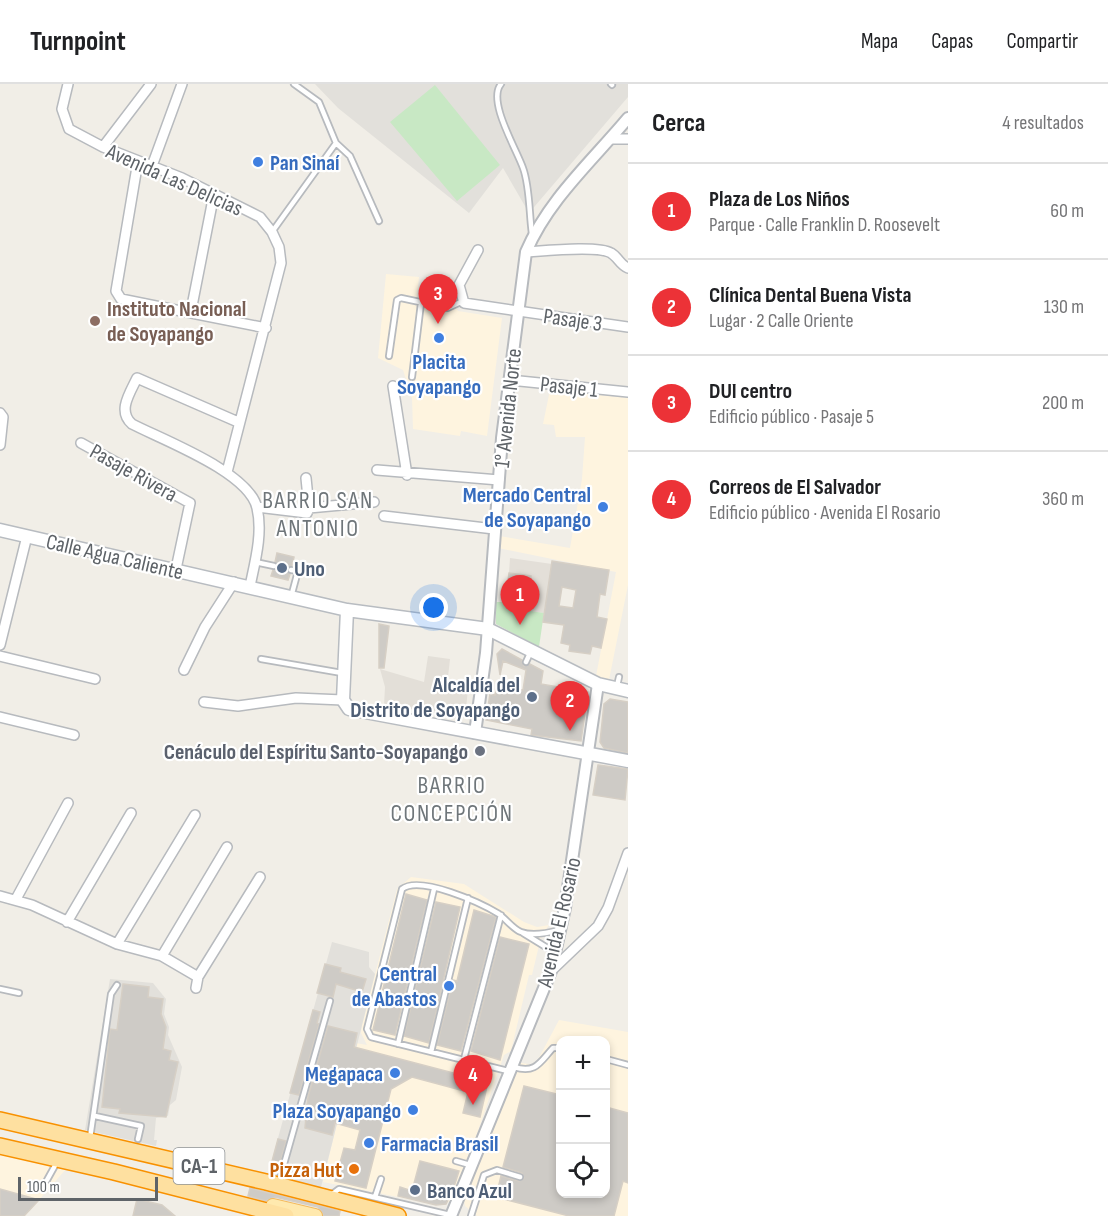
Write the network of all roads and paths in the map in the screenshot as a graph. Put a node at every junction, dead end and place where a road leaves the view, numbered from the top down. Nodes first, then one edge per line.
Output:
1 (68, 84) edge
2 (151, 84) edge
3 (182, 84) edge
4 (294, 84) edge
5 (501, 84) edge
6 (628, 118) edge
7 (610, 139) junction
8 (628, 139) edge
9 (336, 143) junction
10 (102, 147) junction
11 (138, 161) junction
12 (152, 166) junction
13 (214, 194) junction
14 (379, 221) dead end
15 (272, 232) junction
16 (532, 236) junction
17 (478, 250) dead end
18 (526, 252) junction
19 (628, 268) edge
20 (463, 301) junction
21 (421, 303) junction
22 (191, 311) junction
23 (518, 311) junction
24 (628, 327) edge
25 (266, 328) junction
26 (389, 356) dead end
27 (412, 377) dead end
28 (510, 380) junction
29 (393, 386) dead end
30 (628, 392) edge
31 (0, 413) edge
32 (238, 422) junction
33 (81, 443) dead end
34 (0, 445) edge
35 (377, 470) dead end
36 (226, 472) junction
37 (407, 475) junction
38 (306, 478) dead end
39 (499, 480) junction
40 (374, 502) dead end
41 (257, 507) junction
42 (309, 508) junction
43 (384, 516) dead end
44 (494, 529) junction
45 (0, 530) edge
46 (27, 536) junction
47 (255, 562) junction
48 (274, 566) dead end
49 (176, 569) junction
50 (291, 570) dead end
51 (231, 582) junction
52 (250, 586) junction
53 (291, 597) junction
54 (347, 610) junction
55 (488, 629) junction
56 (0, 645) edge
57 (0, 656) edge
58 (261, 659) dead end
59 (184, 670) dead end
60 (345, 674) junction
61 (95, 679) dead end
62 (598, 684) junction
63 (621, 686) edge
64 (343, 700) junction
65 (204, 702) dead end
66 (0, 717) edge
67 (475, 733) junction
68 (74, 735) dead end
69 (589, 754) junction
70 (628, 761) edge
71 (68, 803) dead end
72 (131, 813) dead end
73 (195, 815) dead end
74 (227, 847) dead end
75 (628, 853) edge
76 (260, 878) dead end
77 (435, 889) junction
78 (0, 896) edge
79 (468, 898) junction
80 (16, 899) junction
81 (501, 915) junction
82 (67, 922) junction
83 (560, 930) junction
84 (520, 932) junction
85 (117, 944) junction
86 (555, 952) junction
87 (162, 956) junction
88 (551, 971) junction
89 (198, 976) junction
90 (117, 985) dead end
91 (196, 988) dead end
92 (0, 989) edge
93 (19, 993) dead end
94 (330, 1001) dead end
95 (398, 1044) junction
96 (556, 1048) edge
97 (431, 1052) junction
98 (464, 1059) junction
99 (610, 1060) edge
100 (628, 1065) edge
101 (512, 1069) junction
102 (95, 1116) junction
103 (0, 1122) edge
104 (138, 1139) dead end
105 (0, 1141) edge
106 (89, 1141) junction
107 (0, 1146) edge
108 (58, 1159) junction
109 (456, 1161) dead end
110 (471, 1165) junction
111 (521, 1176) dead end
112 (381, 1179) dead end
113 (47, 1180) dead end
114 (278, 1185) junction
115 (375, 1197) junction
116 (328, 1198) junction
117 (280, 1215) edge
118 (315, 1216) edge
119 (380, 1216) edge
120 (398, 1216) edge
121 (452, 1216) edge
122 (471, 1216) edge

1 - 10 street, Avenida Las Delicias
2 - 10 street
3 - 12 street
4 - 9 lane
5 - 16 lane
6 - 7 street, 1° Avenida Norte
7 - 8 street
7 - 16 street, 1° Avenida Norte
9 - 14 lane
9 - 15 lane
10 - 11 street, Avenida Las Delicias
11 - 12 street, Avenida Las Delicias
11 - 22 street
12 - 13 street, Avenida Las Delicias
13 - 15 street, Avenida Las Delicias
13 - 22 street
15 - 25 street
16 - 18 street, 1° Avenida Norte
17 - 20 street
18 - 19 street
18 - 23 street, 1° Avenida Norte
20 - 21 lane
20 - 23 street, Pasaje 3
21 - 26 lane
21 - 27 lane
22 - 25 street
23 - 24 street, Pasaje 3
23 - 28 street, 1° Avenida Norte
25 - 32 street
28 - 30 street, Pasaje 1
28 - 39 street, 1° Avenida Norte
29 - 37 street
31 - 34 street
32 - 36 street
32 - 36 street
33 - 49 street, Pasaje Rivera
35 - 37 street
36 - 41 street
37 - 39 street
38 - 42 street
39 - 44 street, 1° Avenida Norte
40 - 42 street
41 - 42 street
41 - 47 street
43 - 44 street
44 - 55 street, 1° Avenida Norte
45 - 46 main road, Calle Agua Caliente
46 - 49 main road, Calle Agua Caliente
46 - 56 street
47 - 48 lane
47 - 52 street
49 - 51 main road, Calle Agua Caliente
50 - 53 lane
51 - 52 main road, Calle Agua Caliente
51 - 59 street
52 - 53 main road, Calle Agua Caliente
53 - 54 main road, Calle Agua Caliente
54 - 55 main road, Calle Agua Caliente
54 - 60 main road
55 - 62 main road, Calle Agua Caliente
55 - 67 street, 1° Avenida Norte
57 - 61 street
58 - 60 lane
60 - 64 main road
62 - 63 main road, Calle Agua Caliente
62 - 69 street, Avenida El Rosario
64 - 65 street
64 - 67 main road
66 - 68 street
67 - 69 main road
69 - 70 main road
69 - 83 street, Avenida El Rosario
71 - 80 street
72 - 82 street
73 - 85 street
74 - 87 street
75 - 88 street
76 - 89 street
77 - 79 lane
77 - 95 lane
77 - 95 lane
78 - 80 street
79 - 81 lane
79 - 97 lane
80 - 82 street
81 - 84 lane
81 - 98 lane
82 - 85 street
83 - 84 lane
83 - 86 street, Avenida El Rosario
84 - 86 lane
85 - 87 street
86 - 88 street, Avenida El Rosario
87 - 89 street
88 - 101 street, Avenida El Rosario
89 - 91 street
90 - 102 lane
92 - 93 lane
94 - 114 lane
95 - 97 lane
96 - 101 lane
97 - 98 lane
98 - 101 lane
99 - 100 lane
101 - 110 street, Avenida El Rosario
102 - 104 lane
102 - 106 lane
103 - 106 highway, CA-1
103 - 119 main road
105 - 118 main road
106 - 114 highway, CA-1
107 - 108 highway, CA-1
108 - 113 lane
108 - 117 highway, CA-1
109 - 110 lane
110 - 121 street, Avenida El Rosario
111 - 122 lane
112 - 115 lane
114 - 116 highway, CA-1
115 - 116 lane
115 - 121 lane
116 - 120 highway, CA-1

